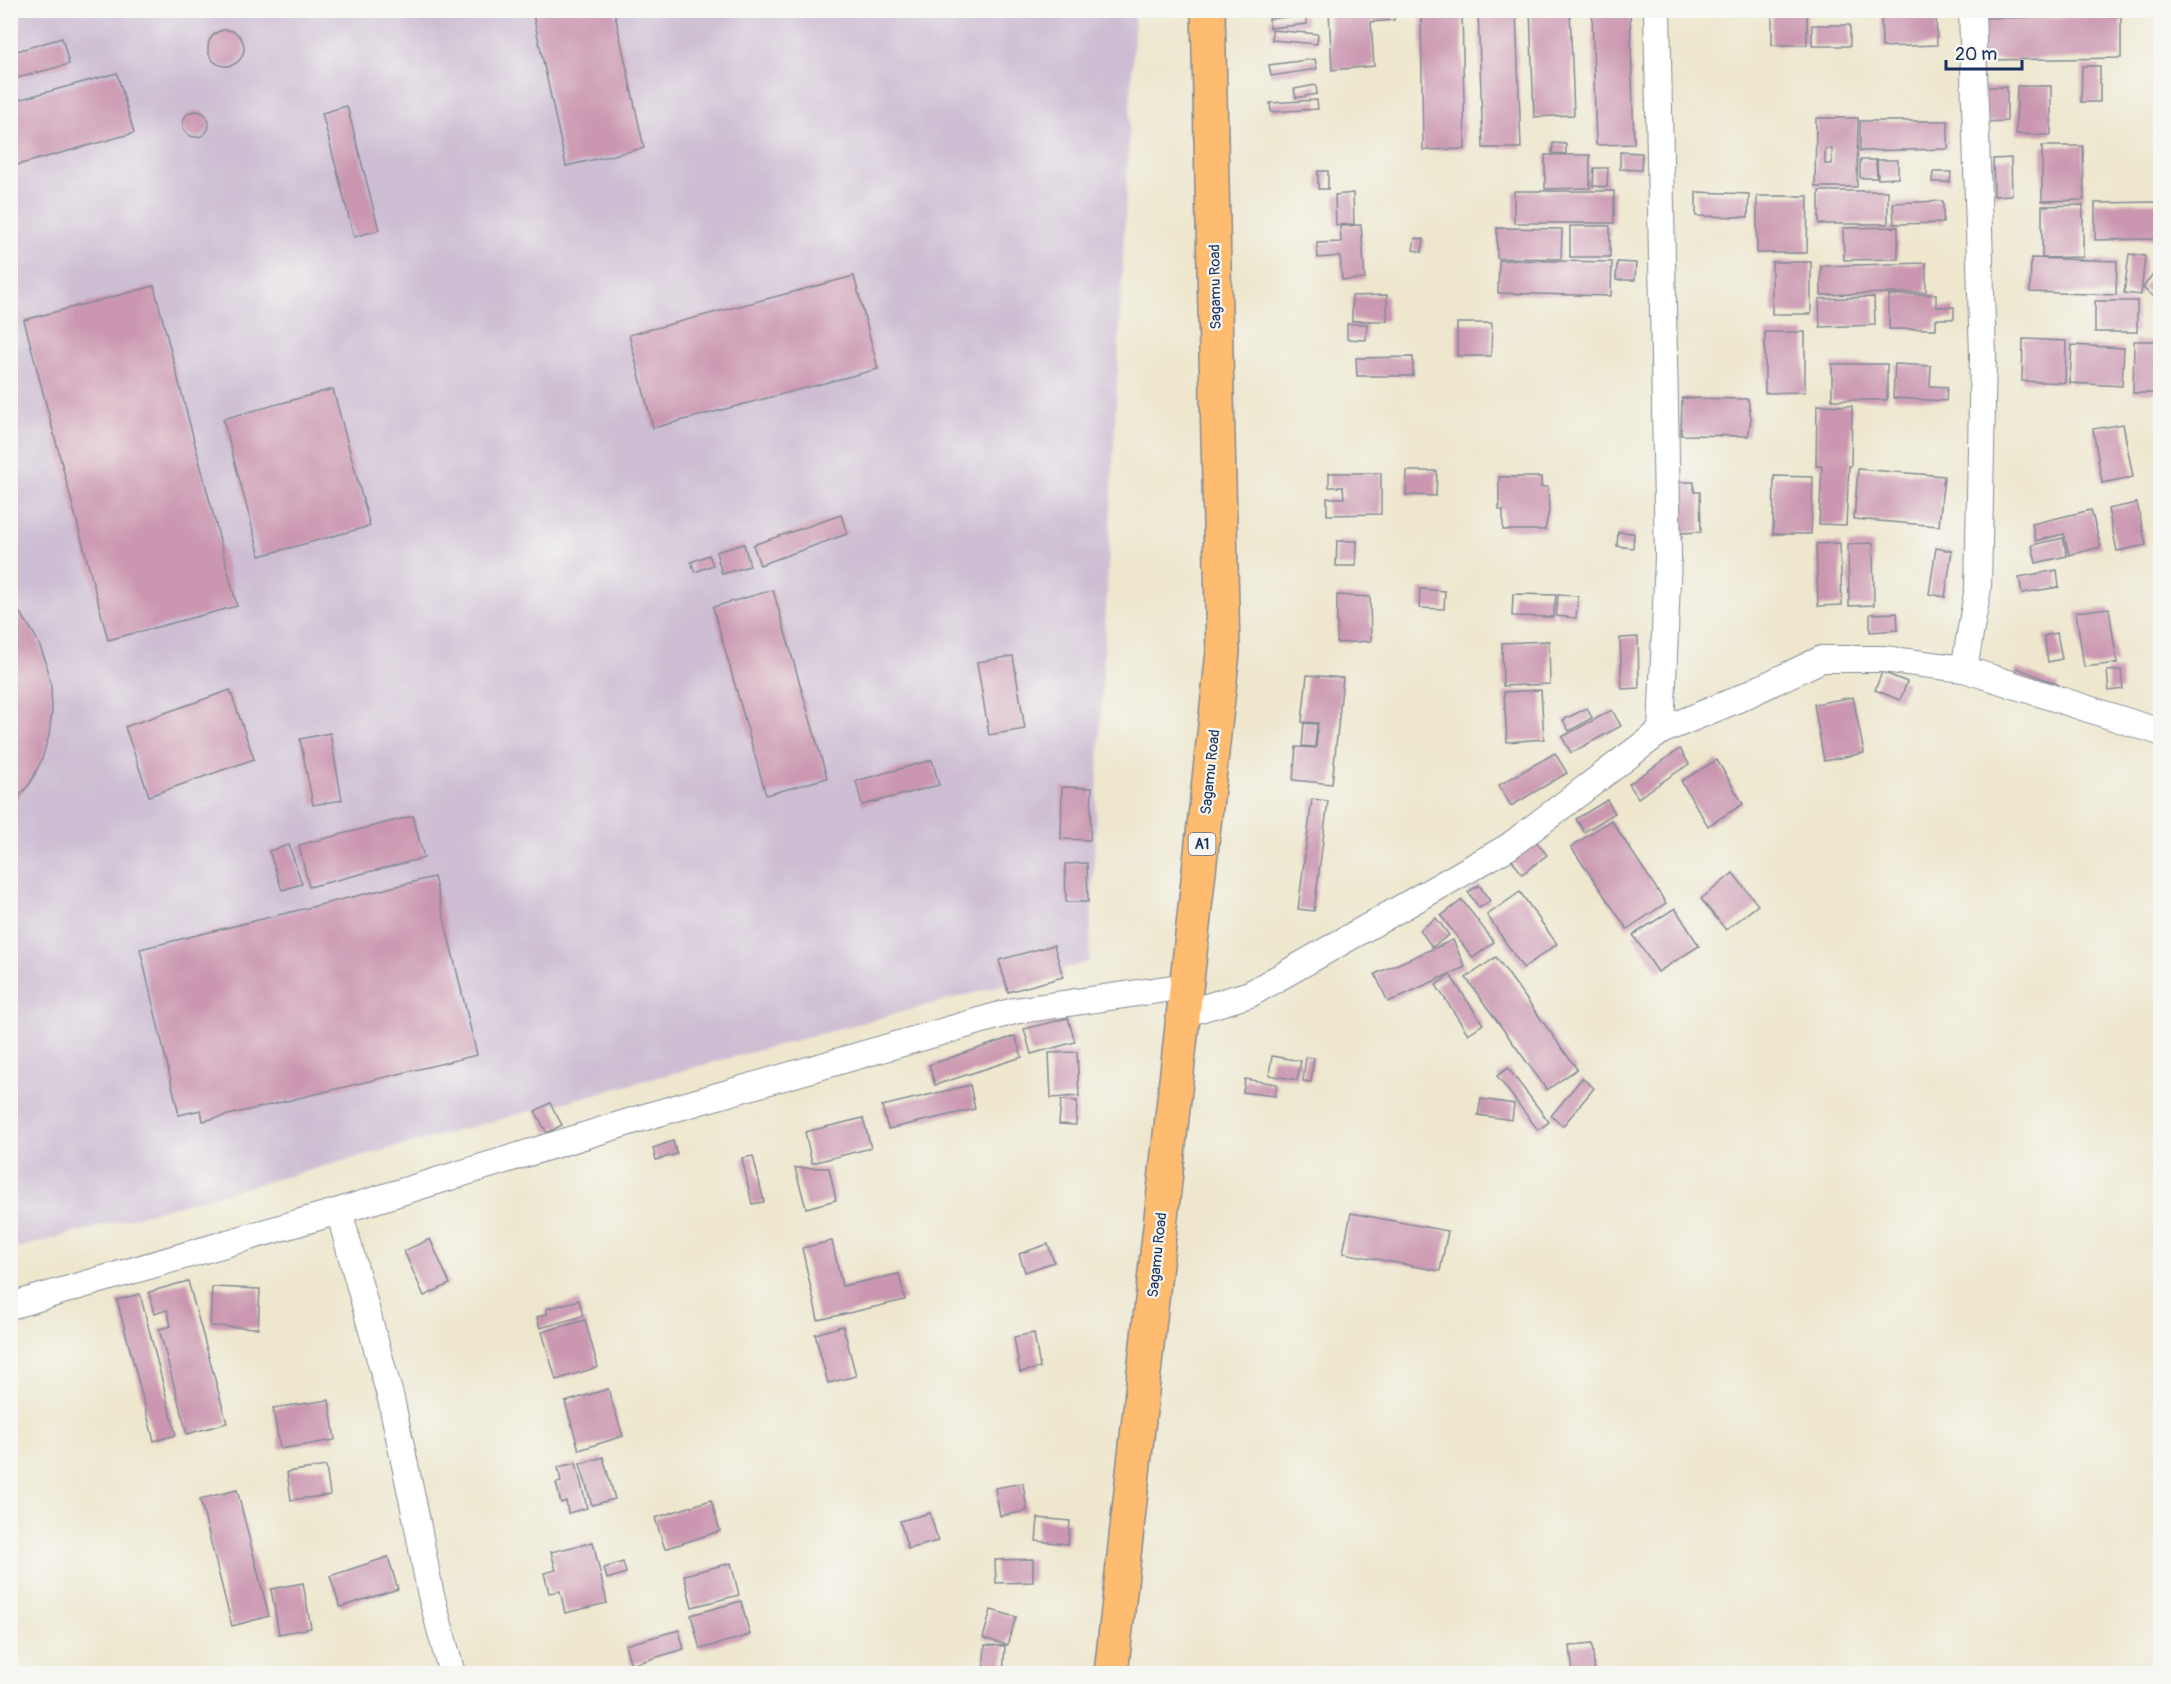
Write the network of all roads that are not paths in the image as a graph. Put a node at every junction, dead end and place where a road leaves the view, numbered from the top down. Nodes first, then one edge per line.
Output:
1 (1208, 10) edge
2 (1657, 10) edge
3 (1972, 10) edge
4 (1964, 669) junction
5 (1661, 731) junction
6 (2160, 732) edge
7 (1185, 1000) junction
8 (339, 1211) junction
9 (10, 1306) edge
10 (452, 1674) edge
11 (1111, 1674) edge

1 - 7 highway, Sagamu Road / A1
2 - 5 street
3 - 4 street
4 - 5 street
4 - 6 street
5 - 7 street
7 - 8 street
7 - 11 highway, Sagamu Road / A1
8 - 9 street
8 - 10 street

